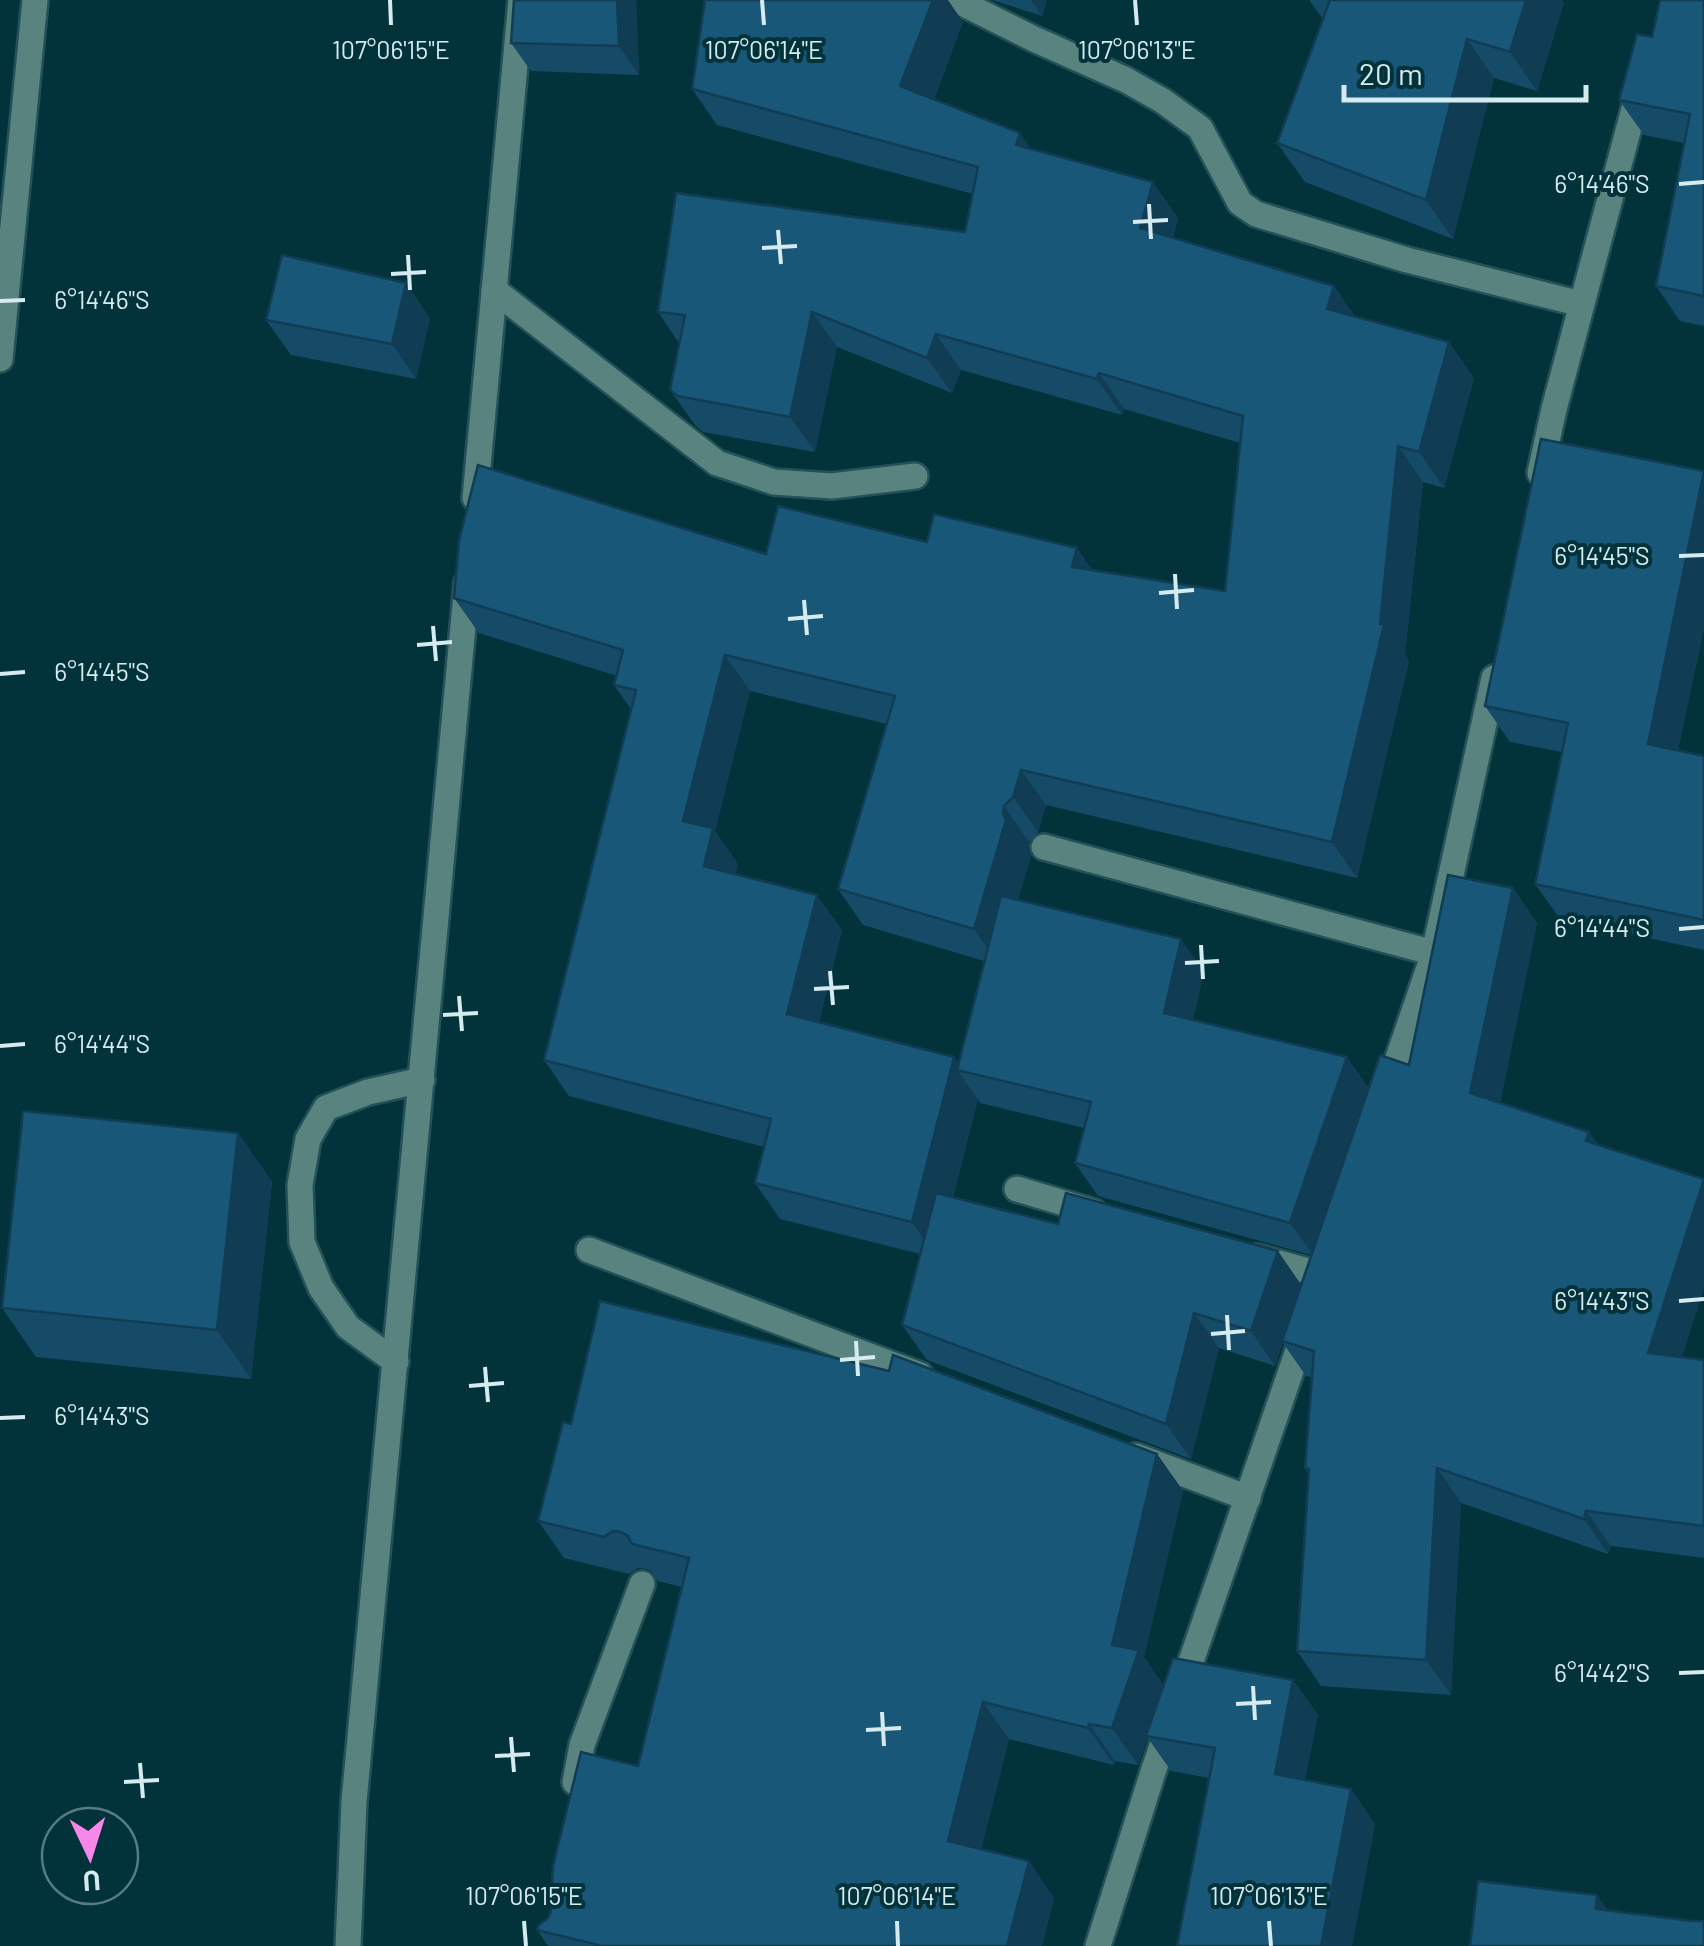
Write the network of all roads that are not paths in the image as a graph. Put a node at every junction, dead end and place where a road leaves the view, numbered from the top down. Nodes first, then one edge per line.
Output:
1 (34, 0) edge
2 (521, 0) edge
3 (956, 0) edge
4 (1648, 57) edge
5 (494, 290) junction
6 (1581, 304) junction
7 (0, 359) edge
8 (915, 476) dead end
9 (1532, 506) edge
10 (472, 527) edge
11 (469, 566) edge
12 (1498, 662) edge
13 (1044, 846) dead end
14 (1434, 953) junction
15 (422, 1080) junction
16 (1375, 1124) edge
17 (1017, 1189) dead end
18 (1122, 1220) edge
19 (589, 1250) dead end
20 (1232, 1250) edge
21 (396, 1362) junction
22 (937, 1381) edge
23 (1120, 1450) edge
24 (1248, 1498) junction
25 (642, 1584) edge
26 (572, 1799) edge
27 (348, 1946) edge
28 (1098, 1946) edge

1 - 7 street
2 - 5 street
3 - 6 street
4 - 6 street
5 - 8 street
5 - 10 street
6 - 9 street
11 - 15 street
12 - 14 street
13 - 14 street
14 - 16 street
15 - 21 street
15 - 21 street
17 - 18 street
19 - 22 street
20 - 24 street
21 - 27 street
23 - 24 street
24 - 28 street
25 - 26 street

